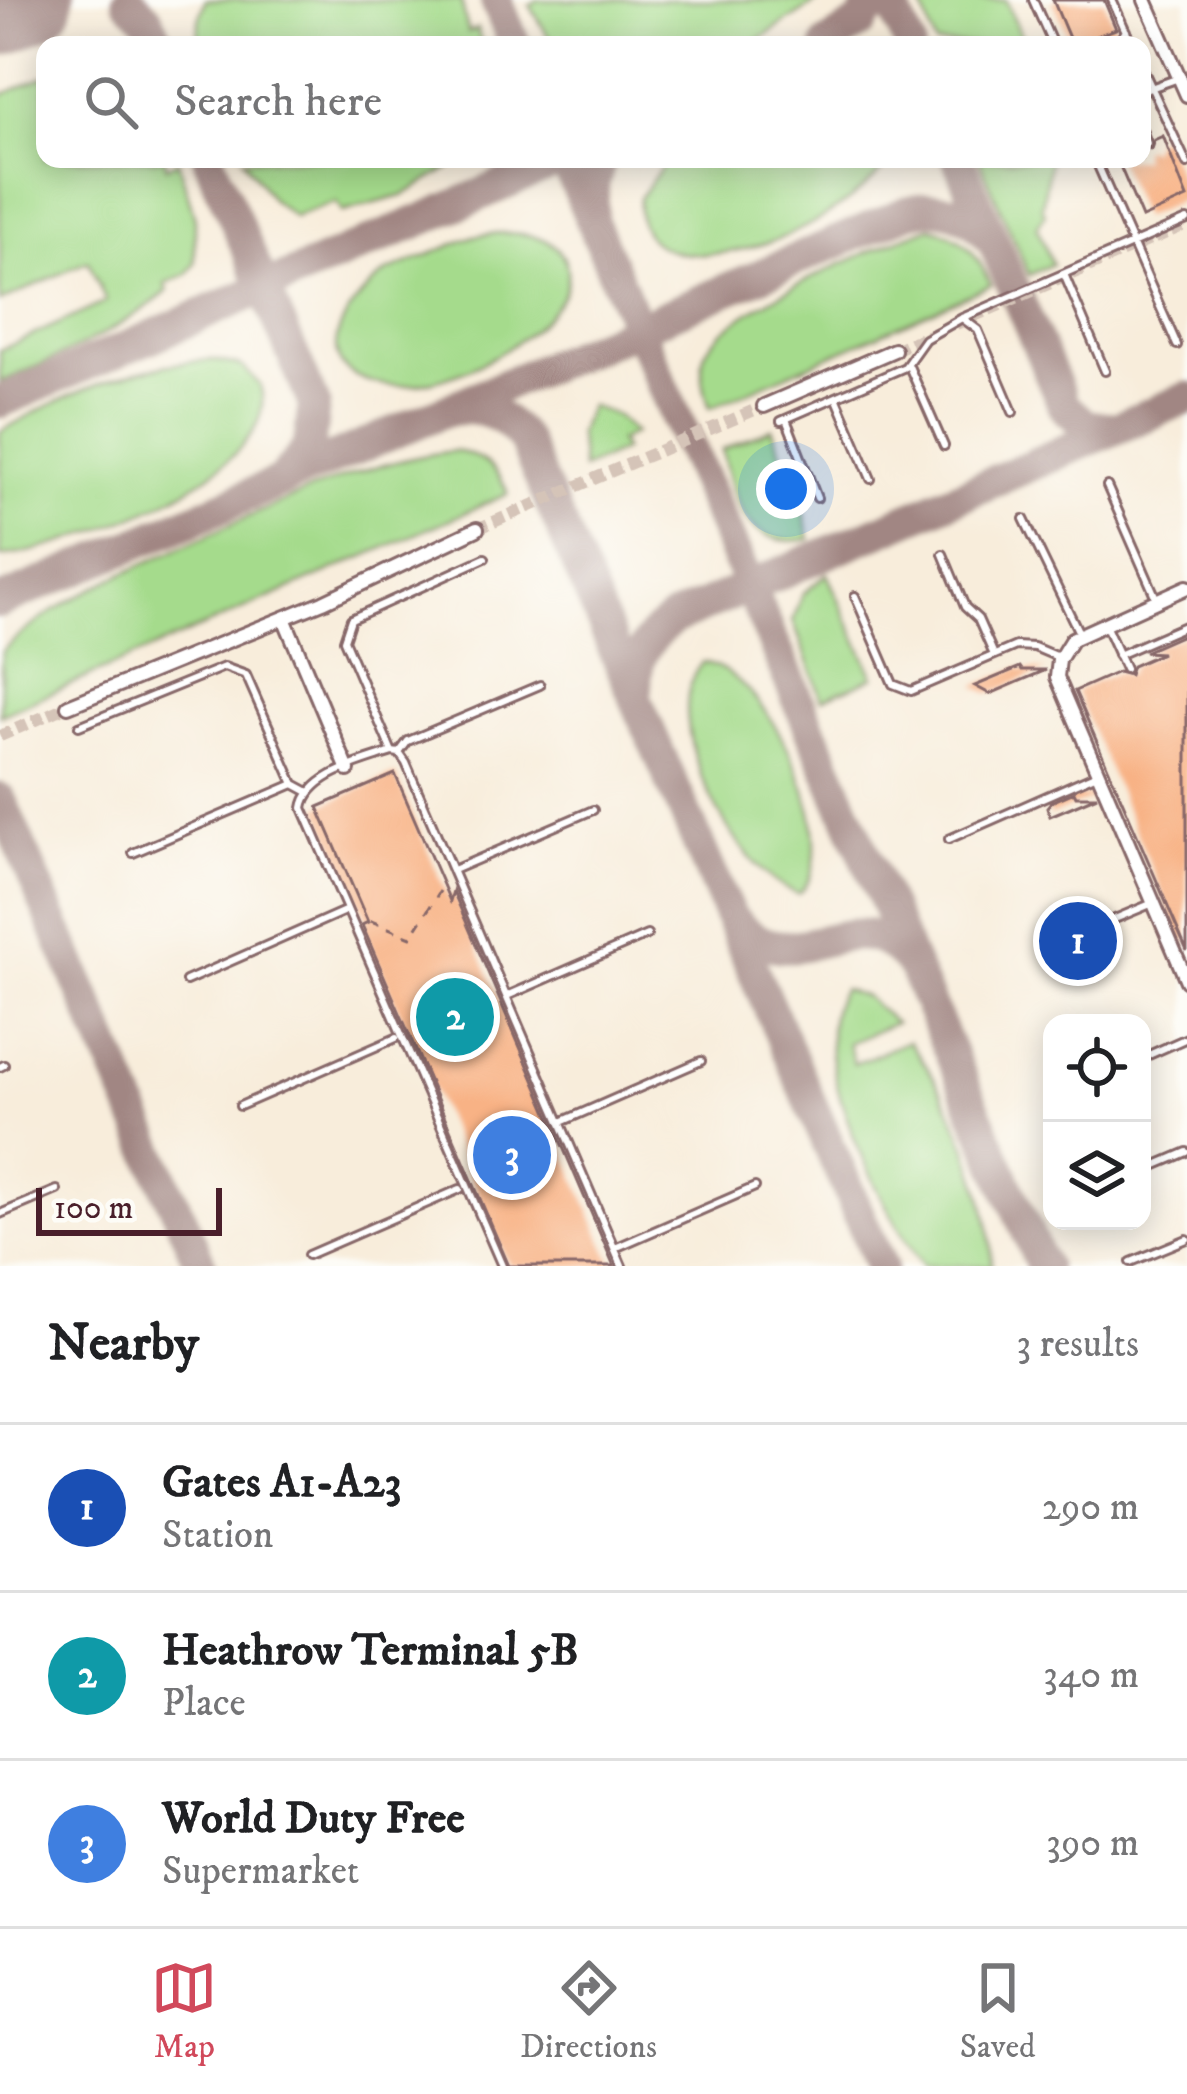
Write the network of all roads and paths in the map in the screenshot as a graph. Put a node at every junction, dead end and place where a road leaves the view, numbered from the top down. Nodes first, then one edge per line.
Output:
1 (1033, 0) edge
2 (1112, 0) edge
3 (1145, 0) edge
4 (1126, 31) junction
5 (1048, 36) edge
6 (1122, 36) edge
7 (1128, 36) edge
8 (1180, 78) junction
9 (1151, 87) edge
10 (1187, 93) edge
11 (1151, 98) edge
12 (1187, 164) edge
13 (1099, 168) edge
14 (1187, 220) edge
15 (1133, 243) junction
16 (1064, 274) junction
17 (962, 318) junction
18 (1177, 345) dead end
19 (893, 350) tunnel mouth
20 (908, 364) junction
21 (1105, 371) dead end
22 (836, 397) junction
23 (764, 406) tunnel mouth
24 (1013, 412) dead end
25 (944, 446) dead end
26 (871, 479) dead end
27 (1107, 486) dead end
28 (817, 498) dead end
29 (1024, 519) dead end
30 (477, 529) tunnel mouth
31 (943, 554) dead end
32 (485, 558) dead end
33 (1187, 587) edge
34 (855, 596) dead end
35 (1158, 601) junction
36 (284, 618) junction
37 (1105, 624) junction
38 (1187, 625) edge
39 (1080, 635) junction
40 (994, 655) junction
41 (1118, 655) junction
42 (1060, 658) junction
43 (1125, 669) dead end
44 (540, 685) dead end
45 (68, 706) tunnel mouth
46 (79, 726) dead end
47 (396, 752) junction
48 (347, 770) junction
49 (1097, 774) junction
50 (294, 784) junction
51 (308, 791) junction
52 (593, 810) dead end
53 (949, 839) dead end
54 (133, 853) dead end
55 (452, 871) junction
56 (440, 891) dead end
57 (1153, 903) junction
58 (347, 910) junction
59 (370, 921) dead end
60 (1086, 931) dead end
61 (647, 935) dead end
62 (186, 981) dead end
63 (1187, 981) edge
64 (506, 997) junction
65 (396, 1038) dead end
66 (1187, 1038) edge
67 (1151, 1054) edge
68 (701, 1061) dead end
69 (240, 1106) dead end
70 (561, 1122) junction
71 (1187, 1152) edge
72 (1151, 1167) edge
73 (755, 1187) dead end
74 (460, 1189) dead end
75 (57, 1190) dead end
76 (0, 1214) edge
77 (1187, 1239) edge
78 (615, 1248) junction
79 (308, 1256) dead end
80 (1131, 1262) dead end
81 (502, 1266) edge
82 (622, 1266) edge

1 - 5 lane
2 - 4 lane
3 - 8 street
4 - 6 lane
4 - 7 lane
8 - 9 lane
8 - 10 street
11 - 12 lane
13 - 15 lane
14 - 15 lane
15 - 16 lane
15 - 18 lane
16 - 17 lane
16 - 21 lane
17 - 20 lane
17 - 24 lane
19 - 23 street
20 - 22 lane
20 - 25 lane
22 - 26 lane
22 - 28 lane
27 - 35 lane
29 - 39 lane
30 - 36 street
31 - 40 lane
32 - 47 lane
33 - 35 street
34 - 40 lane
35 - 37 street
36 - 45 street
36 - 48 street
37 - 39 street
37 - 41 lane
38 - 41 lane
39 - 42 street
40 - 42 lane
41 - 43 lane
42 - 49 street
44 - 47 lane
46 - 50 lane
47 - 48 lane
47 - 55 lane
48 - 51 lane
49 - 53 lane
49 - 57 street
50 - 51 lane
50 - 54 lane
51 - 58 lane
52 - 55 lane
55 - 64 lane
56 - 59 path
57 - 60 lane
57 - 63 street
58 - 62 lane
58 - 81 lane
61 - 64 lane
64 - 70 lane
65 - 69 lane
66 - 67 lane
68 - 70 lane
70 - 78 lane
71 - 72 lane
73 - 78 lane
74 - 79 lane
75 - 76 lane
77 - 80 lane
78 - 82 lane

